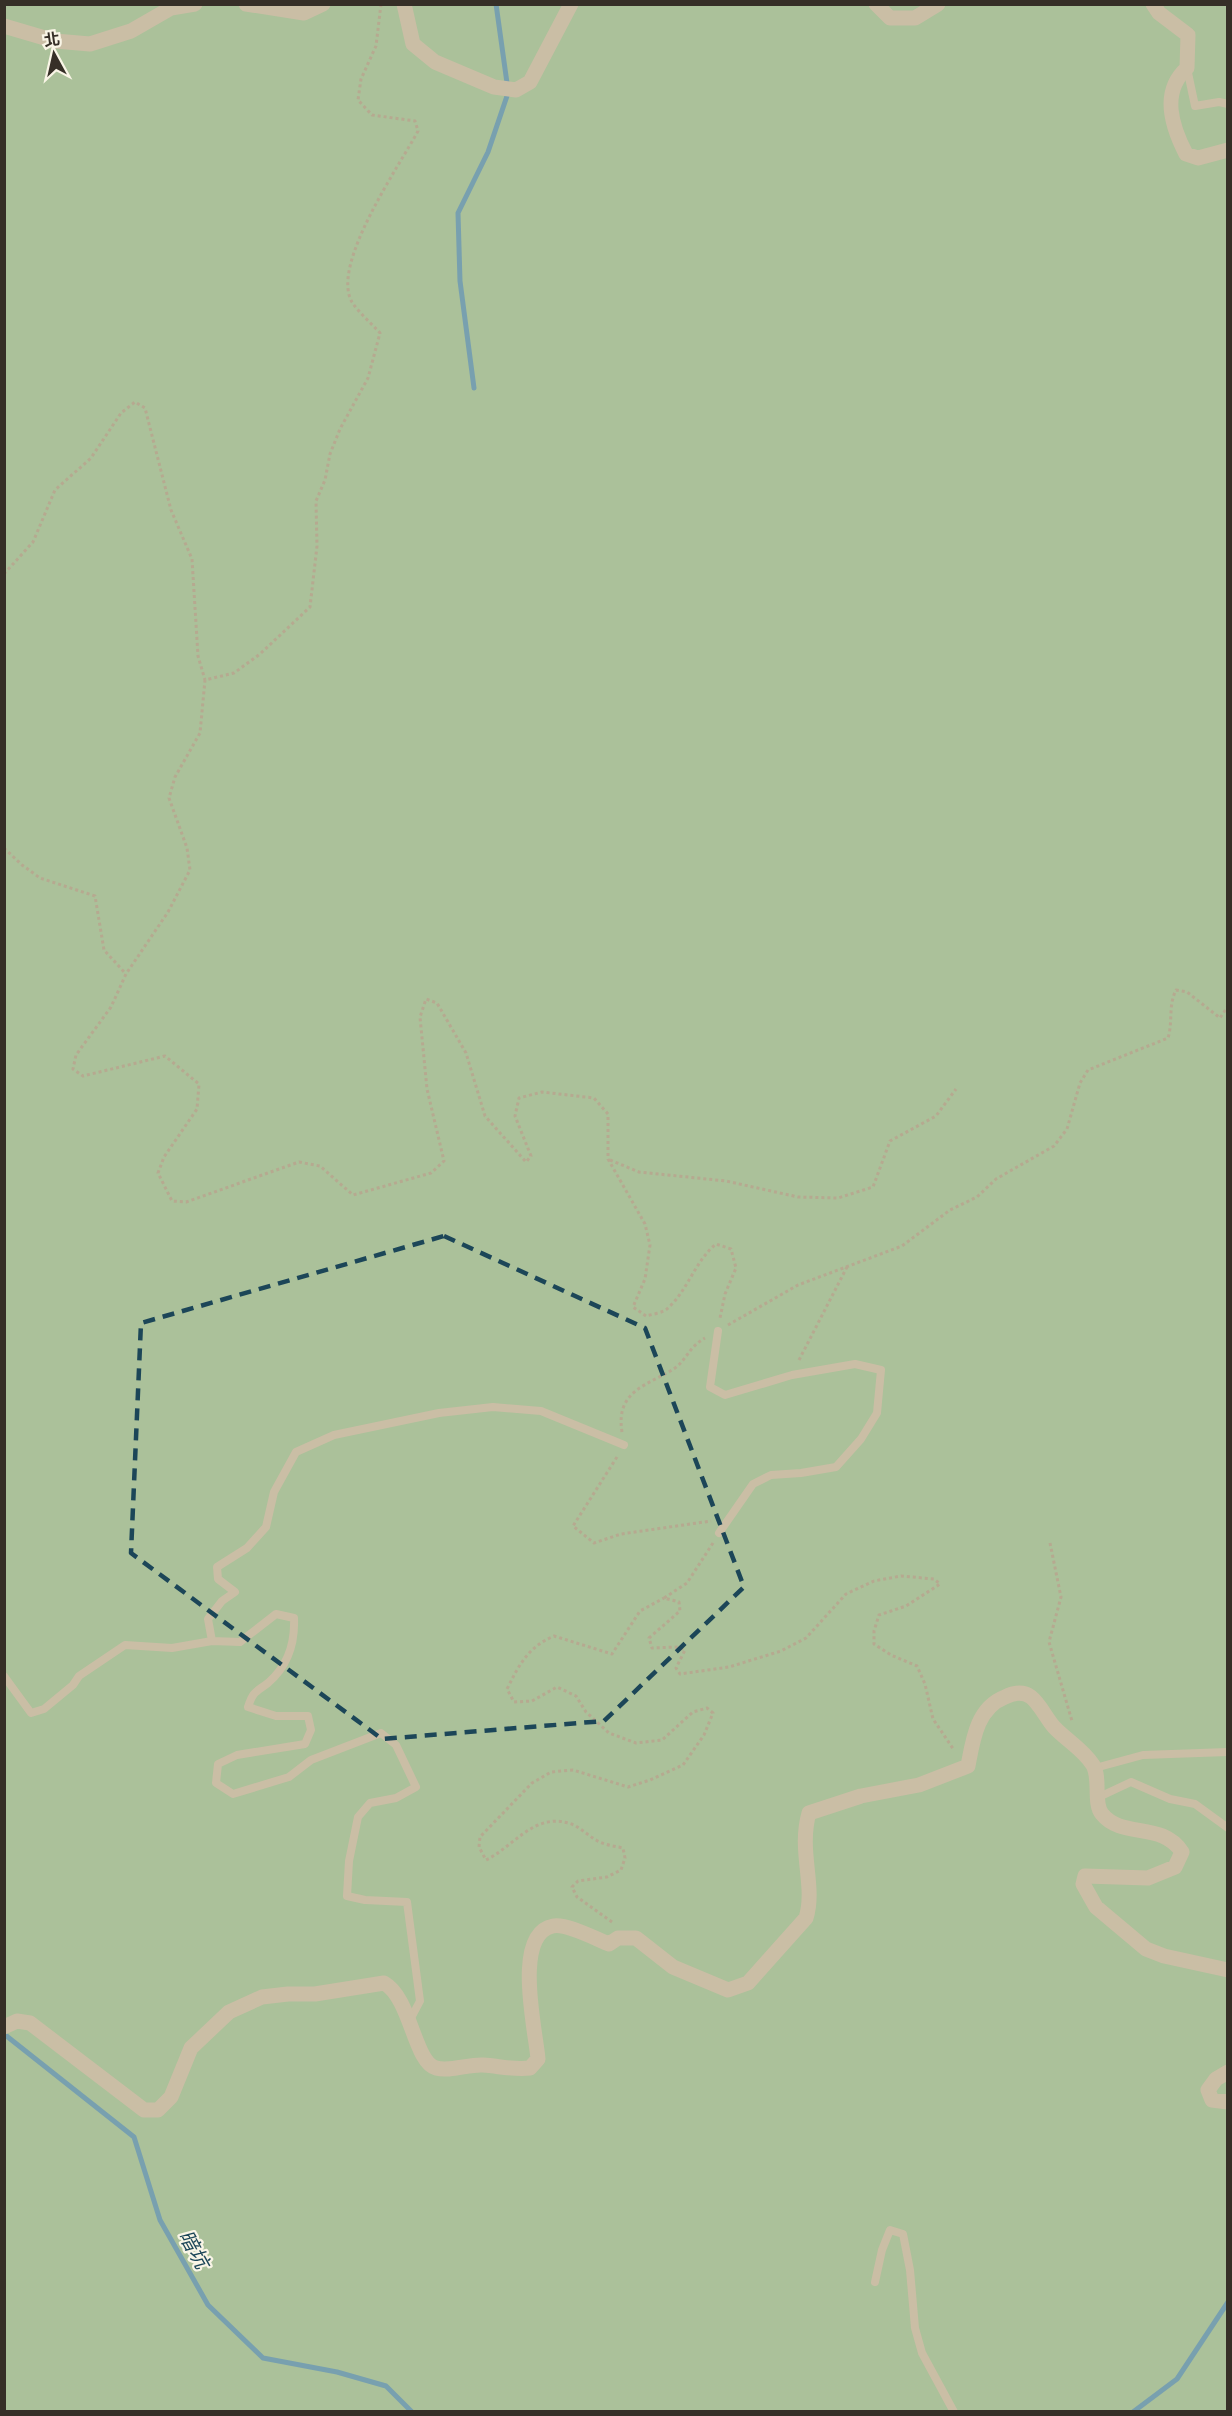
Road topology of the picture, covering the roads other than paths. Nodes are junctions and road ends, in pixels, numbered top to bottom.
1 (195, 4) edge
2 (246, 4) edge
3 (323, 4) edge
4 (404, 4) edge
5 (571, 4) edge
6 (876, 4) edge
7 (938, 4) edge
8 (1153, 4) edge
9 (4, 26) edge
10 (1187, 68) junction
11 (1227, 104) edge
12 (1227, 150) edge
13 (718, 1331) road end
14 (624, 1444) road end
15 (719, 1533) road end
16 (212, 1641) junction
17 (4, 1676) edge
18 (1227, 1752) edge
19 (1095, 1767) junction
20 (1099, 1797) junction
21 (1227, 1828) edge
22 (1227, 1970) edge
23 (410, 2020) junction
24 (4, 2027) edge
25 (1227, 2072) edge
26 (1227, 2102) edge
27 (875, 2282) dead end
28 (954, 2412) edge

1 - 9 street
2 - 3 street
4 - 5 street
6 - 7 street
8 - 10 street
10 - 11 lane
10 - 12 street
13 - 15 lane
14 - 16 lane
16 - 17 lane
16 - 23 lane
18 - 19 lane
19 - 20 street
19 - 23 street
20 - 21 lane
20 - 22 street
23 - 24 street
25 - 26 street
27 - 28 lane

